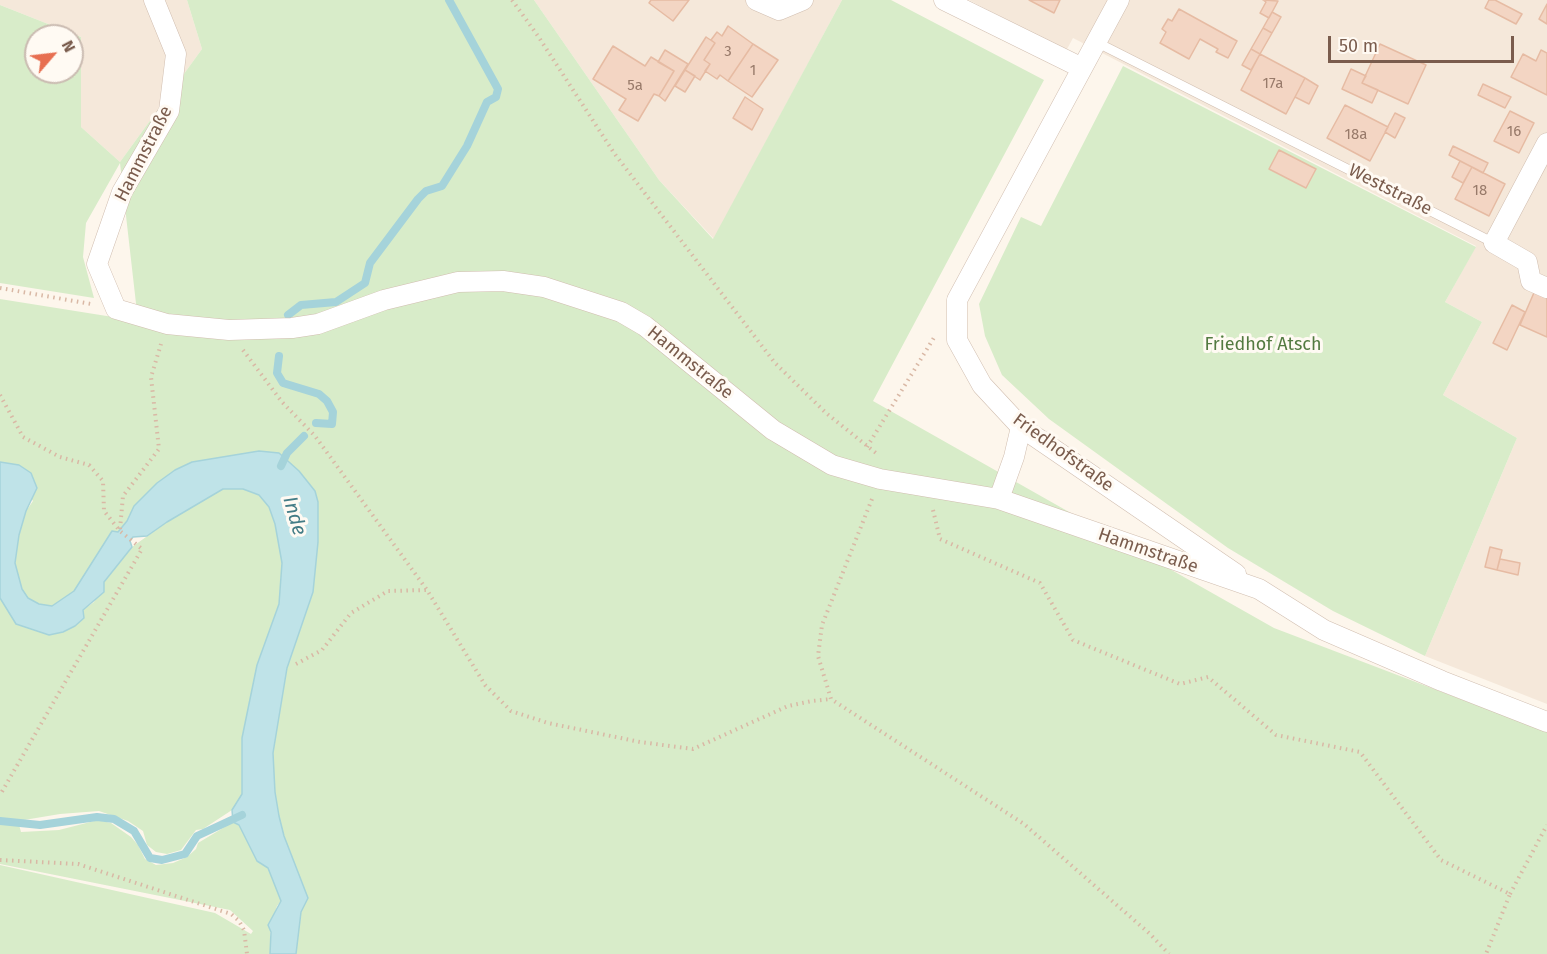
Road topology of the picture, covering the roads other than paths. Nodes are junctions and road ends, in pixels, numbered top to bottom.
1 (154, 0) edge
2 (756, 0) edge
3 (804, 0) edge
4 (944, 0) edge
5 (1119, 0) edge
6 (1096, 42) junction
7 (1082, 68) junction
8 (1547, 143) edge
9 (1494, 243) junction
10 (1547, 288) edge
11 (1021, 427) junction
12 (999, 498) junction
13 (1259, 589) junction
14 (1547, 722) edge

1 - 12 street, Hammstraße
2 - 3 street
4 - 7 street
5 - 6 street, Friedhofstraße
6 - 7 street, Friedhofstraße
6 - 9 lane, Weststraße
7 - 11 street, Friedhofstraße
8 - 9 street
9 - 10 street, Weststraße
11 - 12 street
11 - 13 street, Friedhofstraße
12 - 13 street, Hammstraße
13 - 14 street, Hammstraße

